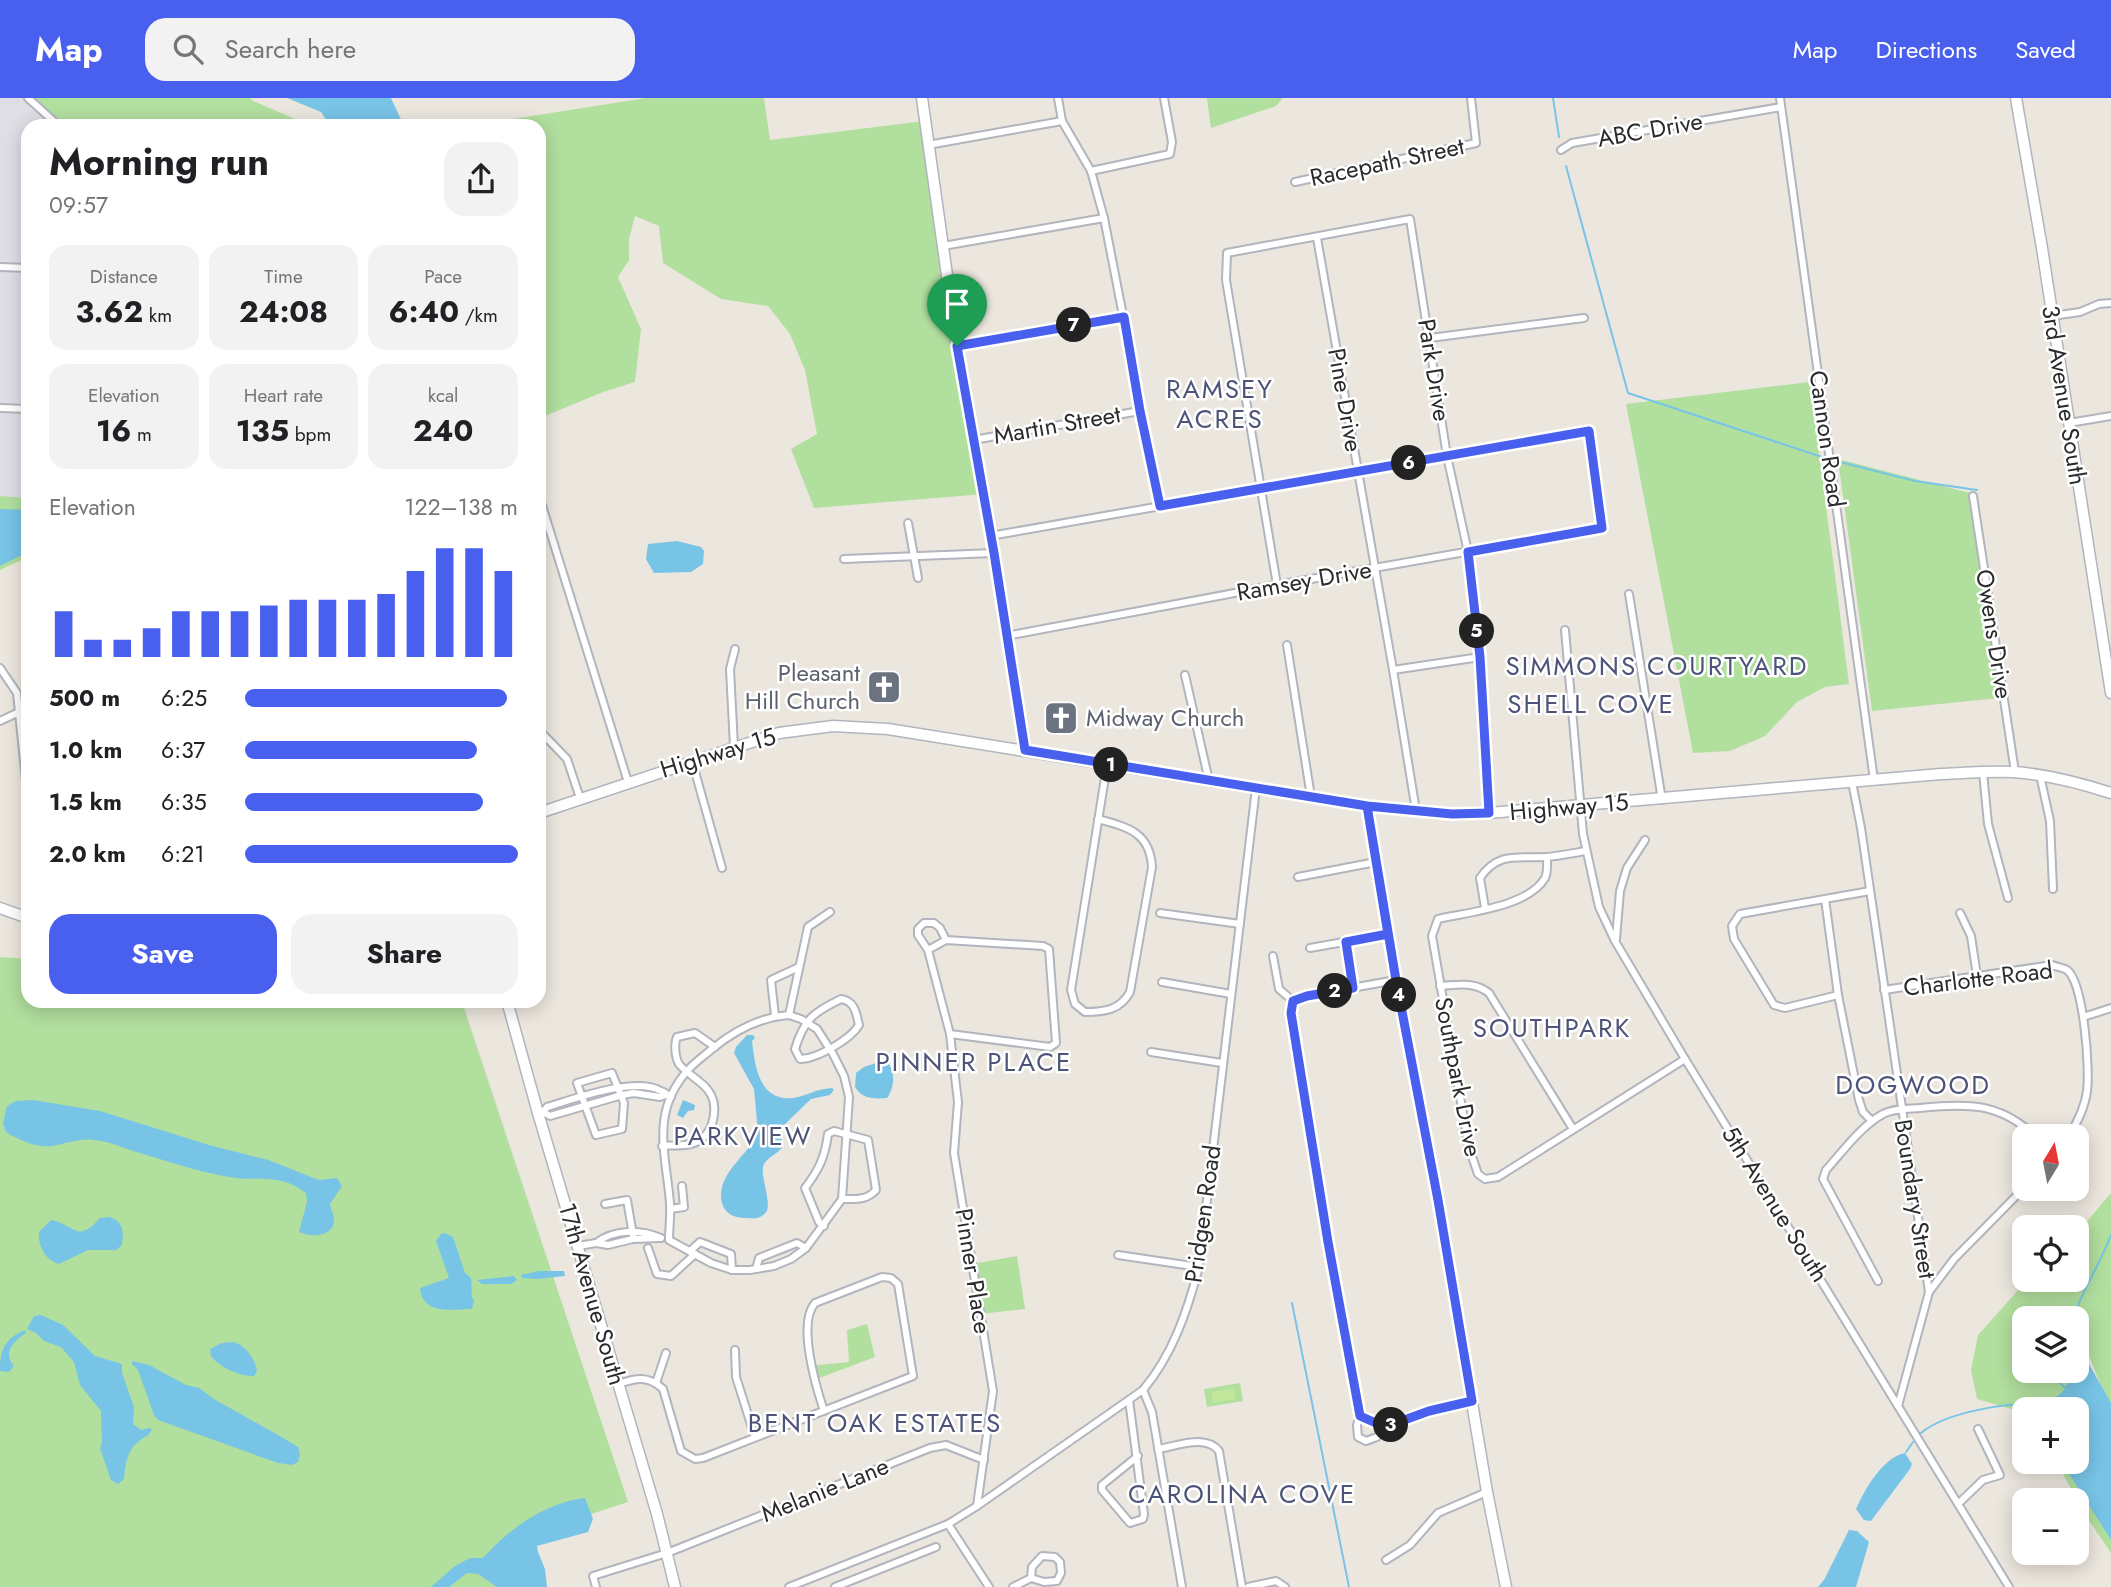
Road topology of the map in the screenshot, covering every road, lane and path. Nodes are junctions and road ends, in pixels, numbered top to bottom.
1 (28, 98) edge
2 (922, 98) edge
3 (1058, 98) edge
4 (1164, 98) edge
5 (1471, 98) edge
6 (1780, 98) edge
7 (2016, 98) edge
8 (1781, 107) junction
9 (51, 119) edge
10 (1062, 121) junction
11 (928, 145) junction
12 (1561, 150) dead end
13 (1091, 171) junction
14 (1295, 181) dead end
15 (1104, 218) junction
16 (1317, 238) junction
17 (943, 246) junction
18 (0, 267) edge
19 (21, 268) edge
20 (2111, 303) edge
21 (2052, 316) junction
22 (1124, 317) junction
23 (1584, 318) dead end
24 (1430, 338) junction
25 (957, 346) junction
26 (0, 408) edge
27 (21, 409) edge
28 (1140, 411) junction
29 (2111, 416) edge
30 (2069, 423) junction
31 (974, 440) junction
32 (1447, 456) junction
33 (1357, 472) junction
34 (1262, 488) junction
35 (1973, 496) dead end
36 (1160, 506) junction
37 (546, 518) edge
38 (908, 523) dead end
39 (990, 536) junction
40 (1468, 552) junction
41 (994, 553) junction
42 (913, 556) junction
43 (844, 558) dead end
44 (1375, 568) junction
45 (918, 578) dead end
46 (1277, 585) junction
47 (1629, 594) dead end
48 (1565, 630) dead end
49 (1006, 636) junction
50 (1287, 645) dead end
51 (735, 649) dead end
52 (1480, 657) junction
53 (0, 668) edge
54 (1393, 670) junction
55 (1185, 675) dead end
56 (2111, 693) edge
57 (19, 712) junction
58 (0, 721) edge
59 (21, 732) edge
60 (546, 737) edge
61 (734, 747) junction
62 (1025, 750) junction
63 (692, 761) junction
64 (1107, 765) junction
65 (1983, 772) junction
66 (2015, 772) junction
67 (2040, 775) junction
68 (1209, 780) junction
69 (1874, 780) junction
70 (628, 782) junction
71 (1852, 782) junction
72 (1256, 788) junction
73 (2111, 793) edge
74 (1311, 797) junction
75 (580, 798) junction
76 (1662, 800) junction
77 (1367, 806) junction
78 (1581, 806) junction
79 (546, 810) edge
80 (1416, 811) junction
81 (1489, 813) junction
82 (1098, 819) junction
83 (1645, 840) dead end
84 (1586, 850) junction
85 (1547, 857) junction
86 (1376, 862) junction
87 (722, 868) dead end
88 (1298, 877) dead end
89 (2053, 889) dead end
90 (1870, 891) junction
91 (2008, 898) dead end
92 (1825, 899) junction
93 (0, 908) edge
94 (1485, 908) junction
95 (830, 912) dead end
96 (1160, 913) dead end
97 (1960, 913) dead end
98 (21, 916) edge
99 (1240, 924) junction
100 (1388, 934) junction
101 (946, 940) junction
102 (1615, 941) junction
103 (1346, 942) junction
104 (1310, 948) dead end
105 (928, 950) junction
106 (1273, 956) dead end
107 (799, 967) junction
108 (1977, 976) junction
109 (1396, 980) junction
110 (1162, 982) dead end
111 (1440, 986) junction
112 (1353, 988) junction
113 (1884, 990) junction
114 (1231, 994) junction
115 (1838, 995) junction
116 (1293, 1001) junction
117 (509, 1008) edge
118 (2111, 1008) edge
119 (789, 1015) junction
120 (775, 1016) junction
121 (2083, 1017) junction
122 (806, 1022) junction
123 (950, 1034) junction
124 (715, 1047) junction
125 (830, 1049) junction
126 (1151, 1052) dead end
127 (1685, 1059) junction
128 (1222, 1063) junction
129 (687, 1070) junction
130 (618, 1087) junction
131 (622, 1095) junction
132 (668, 1096) junction
133 (581, 1097) junction
134 (584, 1107) junction
135 (1900, 1109) junction
136 (540, 1112) junction
137 (1872, 1121) junction
138 (2018, 1124) edge
139 (2076, 1124) edge
140 (1573, 1129) junction
141 (846, 1136) junction
142 (662, 1146) junction
143 (682, 1186) dead end
144 (842, 1199) junction
145 (2012, 1200) edge
146 (605, 1204) dead end
147 (670, 1209) junction
148 (824, 1226) junction
149 (633, 1235) junction
150 (669, 1240) junction
151 (578, 1246) junction
152 (648, 1248) dead end
153 (806, 1248) junction
154 (692, 1252) junction
155 (1118, 1255) dead end
156 (1199, 1267) junction
157 (757, 1269) junction
158 (732, 1270) junction
159 (1878, 1281) dead end
160 (1929, 1292) junction
161 (735, 1350) dead end
162 (666, 1353) dead end
163 (656, 1383) junction
164 (618, 1384) junction
165 (1143, 1390) junction
166 (1129, 1399) junction
167 (1472, 1401) junction
168 (1898, 1406) junction
169 (824, 1410) junction
170 (1360, 1416) junction
171 (1385, 1427) junction
172 (1978, 1429) dead end
173 (755, 1437) junction
174 (1158, 1449) junction
175 (1138, 1456) junction
176 (984, 1460) junction
177 (1487, 1492) junction
178 (1958, 1504) junction
179 (978, 1506) junction
180 (948, 1524) junction
181 (936, 1547) dead end
182 (667, 1553) junction
183 (1386, 1560) dead end
184 (829, 1572) junction
185 (1031, 1578) junction
186 (596, 1587) edge
187 (675, 1587) edge
188 (789, 1587) edge
189 (835, 1587) edge
190 (989, 1587) edge
191 (1013, 1587) edge
192 (1181, 1587) edge
193 (1242, 1587) edge
194 (1248, 1587) edge
195 (1285, 1587) edge
196 (1506, 1587) edge
197 (2009, 1587) edge

1 - 9 street
2 - 11 main road
3 - 10 street
4 - 13 street
5 - 14 street, Racepath Street
6 - 8 street, Cannon Road
7 - 21 main road, 3rd Avenue South
8 - 12 street, ABC Drive
8 - 69 street, Cannon Road
10 - 11 street
10 - 13 street
11 - 17 main road
13 - 15 street
15 - 17 street
15 - 22 street
16 - 24 street, Park Drive
16 - 33 street, Pine Drive
16 - 34 street
17 - 25 main road
18 - 19 street
20 - 21 street
21 - 30 main road, 3rd Avenue South
22 - 25 street
22 - 28 street
23 - 24 street
24 - 32 street, Park Drive
25 - 31 main road
26 - 27 street
28 - 31 street, Martin Street
28 - 36 street
29 - 30 street
30 - 56 main road, 3rd Avenue South
31 - 39 main road
32 - 33 street
32 - 40 street, Park Drive
32 - 40 street, Ramsey Drive
33 - 34 street
33 - 44 street, Pine Drive
34 - 36 street
34 - 46 street
35 - 66 street, Owens Drive
36 - 39 street
37 - 70 street
38 - 42 street
39 - 41 main road
40 - 44 street, Ramsey Drive
40 - 52 street, Park Drive
41 - 42 street
41 - 49 main road
42 - 43 street
42 - 45 street
44 - 46 street, Ramsey Drive
44 - 54 street, Pine Drive
46 - 49 street, Ramsey Drive
47 - 76 street
48 - 78 street, 5th Avenue South
49 - 62 main road
50 - 74 street
51 - 61 street
52 - 54 street
52 - 81 street, Park Drive
53 - 57 street
54 - 80 street, Pine Drive
55 - 68 street
57 - 58 street
57 - 59 street
60 - 75 street
61 - 62 main road, Highway 15
61 - 63 main road, Highway 15
62 - 64 main road, Highway 15
63 - 70 main road, Highway 15
63 - 87 street
64 - 68 main road, Highway 15
64 - 82 street
65 - 66 main road, Highway 15
65 - 69 main road, Highway 15
65 - 91 street
66 - 67 main road, Highway 15
67 - 73 main road, Highway 15
67 - 89 street
68 - 72 main road, Highway 15
69 - 71 main road, Highway 15
70 - 75 main road, Highway 15
71 - 76 main road, Highway 15
71 - 90 street, Boundary Street
72 - 74 main road, Highway 15
72 - 99 street, Pridgen Road
74 - 77 main road, Highway 15
75 - 79 main road, Highway 15
76 - 78 main road, Highway 15
77 - 80 main road, Highway 15
77 - 86 main road
78 - 81 main road, Highway 15
78 - 84 street, 5th Avenue South
80 - 81 main road, Highway 15
82 - 82 street
83 - 102 street
84 - 85 street
84 - 102 street, 5th Avenue South
85 - 94 street, Southpark Drive
85 - 94 street
86 - 88 street
86 - 100 main road
90 - 92 street
90 - 113 street, Boundary Street
92 - 115 street
92 - 115 street
93 - 98 main road
94 - 111 street, Southpark Drive
95 - 107 street
96 - 99 street
97 - 108 street
99 - 114 street, Pridgen Road
100 - 103 street
100 - 109 main road
101 - 105 street
101 - 105 street
101 - 123 street
102 - 127 street, 5th Avenue South
103 - 104 street
103 - 112 street
105 - 123 street, Pinner Place
106 - 116 street
107 - 119 street
107 - 120 street
108 - 113 street, Charlotte Road
108 - 121 street, Charlotte Road
109 - 112 street
109 - 167 main road
110 - 114 street
111 - 140 street
111 - 140 street, Southpark Drive
112 - 116 street
113 - 135 street, Boundary Street
114 - 128 street, Pridgen Road
115 - 137 street
116 - 170 street
117 - 136 main road, 17th Avenue South
118 - 121 street
119 - 120 street
119 - 122 street
120 - 124 street
121 - 139 street, Charlotte Road
122 - 125 street
122 - 125 street
122 - 125 street
123 - 176 street, Pinner Place
124 - 129 street
124 - 129 street
125 - 141 street
126 - 128 street
127 - 140 street, Southpark Drive
127 - 168 street, 5th Avenue South
128 - 156 street, Pridgen Road
129 - 132 street
129 - 142 street
130 - 131 street
130 - 132 street
130 - 133 street
130 - 133 street
131 - 132 street
131 - 134 street
131 - 134 street
132 - 142 street
133 - 134 street
133 - 136 street
134 - 136 street
135 - 137 street
135 - 138 street
135 - 160 street, Boundary Street
136 - 151 main road, 17th Avenue South
137 - 159 street
141 - 144 street
141 - 144 street
141 - 148 street
142 - 147 street
143 - 147 street
144 - 148 street
145 - 160 street
146 - 149 street
147 - 150 street
148 - 153 street
149 - 150 street
149 - 151 street
150 - 154 street
151 - 164 main road, 17th Avenue South
152 - 154 street
153 - 157 street
153 - 157 street
154 - 158 street
154 - 158 street
155 - 156 street
156 - 165 street, Pridgen Road
157 - 158 street
160 - 168 street, Boundary Street
161 - 173 street
162 - 163 street
163 - 164 street
163 - 173 street
164 - 182 main road, 17th Avenue South
165 - 166 street, Pridgen Road
165 - 174 street
166 - 175 street
166 - 179 street, Pridgen Road
167 - 171 street
167 - 177 main road
168 - 178 street, 5th Avenue South
169 - 169 street
169 - 173 street
170 - 171 street
170 - 171 street
172 - 178 street
174 - 192 street
174 - 193 street
175 - 175 street
176 - 179 street, Pinner Place
176 - 182 street, Melanie Lane
177 - 183 street
177 - 196 main road
178 - 197 street, 5th Avenue South
179 - 180 street, Pridgen Road
180 - 184 street, Pridgen Road
180 - 190 street
181 - 189 street
182 - 186 street, Melanie Lane
182 - 187 main road, 17th Avenue South
184 - 188 street, Pridgen Road
184 - 189 street
185 - 185 street
185 - 191 street
194 - 195 street

